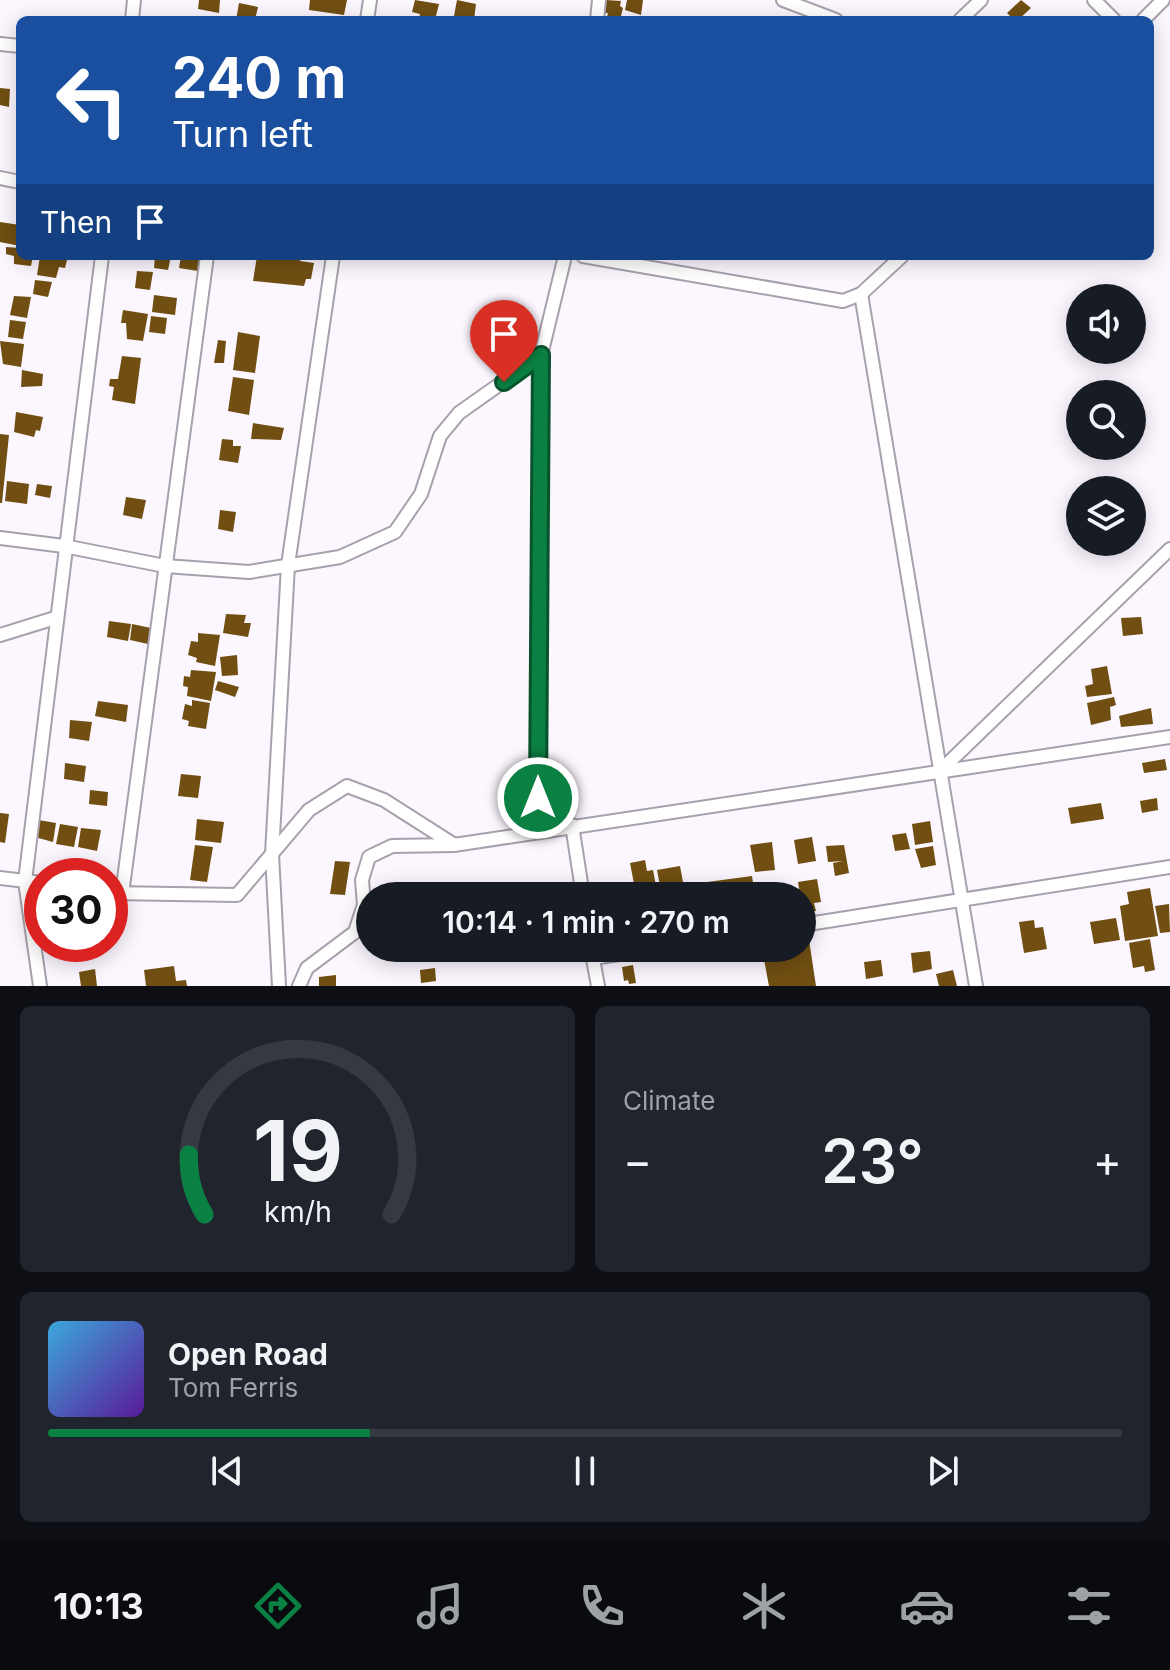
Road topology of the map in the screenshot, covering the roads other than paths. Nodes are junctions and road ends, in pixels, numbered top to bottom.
1 (783, 0) edge
2 (981, 0) edge
3 (1094, 0) edge
4 (1163, 0) edge
5 (802, 14) edge
6 (964, 16) edge
7 (1110, 16) edge
8 (1147, 16) edge
9 (101, 260) edge
10 (206, 260) edge
11 (332, 260) edge
12 (564, 260) edge
13 (606, 260) edge
14 (898, 260) edge
15 (861, 294) junction
16 (541, 355) junction
17 (0, 538) edge
18 (64, 546) junction
19 (1170, 549) edge
20 (288, 565) junction
21 (165, 566) junction
22 (55, 618) junction
23 (0, 635) edge
24 (1170, 737) edge
25 (940, 771) junction
26 (572, 825) junction
27 (537, 830) junction
28 (454, 845) junction
29 (272, 854) junction
30 (28, 858) edge
31 (121, 858) edge
32 (1170, 867) edge
33 (0, 878) edge
34 (24, 881) edge
35 (581, 882) edge
36 (128, 893) edge
37 (961, 900) junction
38 (816, 923) edge
39 (37, 962) edge
40 (594, 962) edge
41 (40, 986) edge
42 (279, 986) edge
43 (299, 986) edge
44 (598, 986) edge
45 (976, 986) edge

1 - 5 street
2 - 6 street
3 - 7 street
4 - 8 street
9 - 18 street
10 - 21 street
11 - 20 street
12 - 16 street
13 - 15 street
14 - 15 street
15 - 25 street
16 - 20 street
16 - 27 street
17 - 18 street
18 - 21 street
18 - 22 street
19 - 25 street
20 - 21 street
20 - 29 street
21 - 31 street
22 - 23 street
22 - 30 street
24 - 25 street
25 - 26 street
25 - 37 street
26 - 27 street
26 - 35 street
27 - 28 street
28 - 29 street
28 - 43 street
29 - 36 street
29 - 42 street
32 - 37 street
33 - 34 street
37 - 38 street
37 - 45 street
39 - 41 street
40 - 44 street

